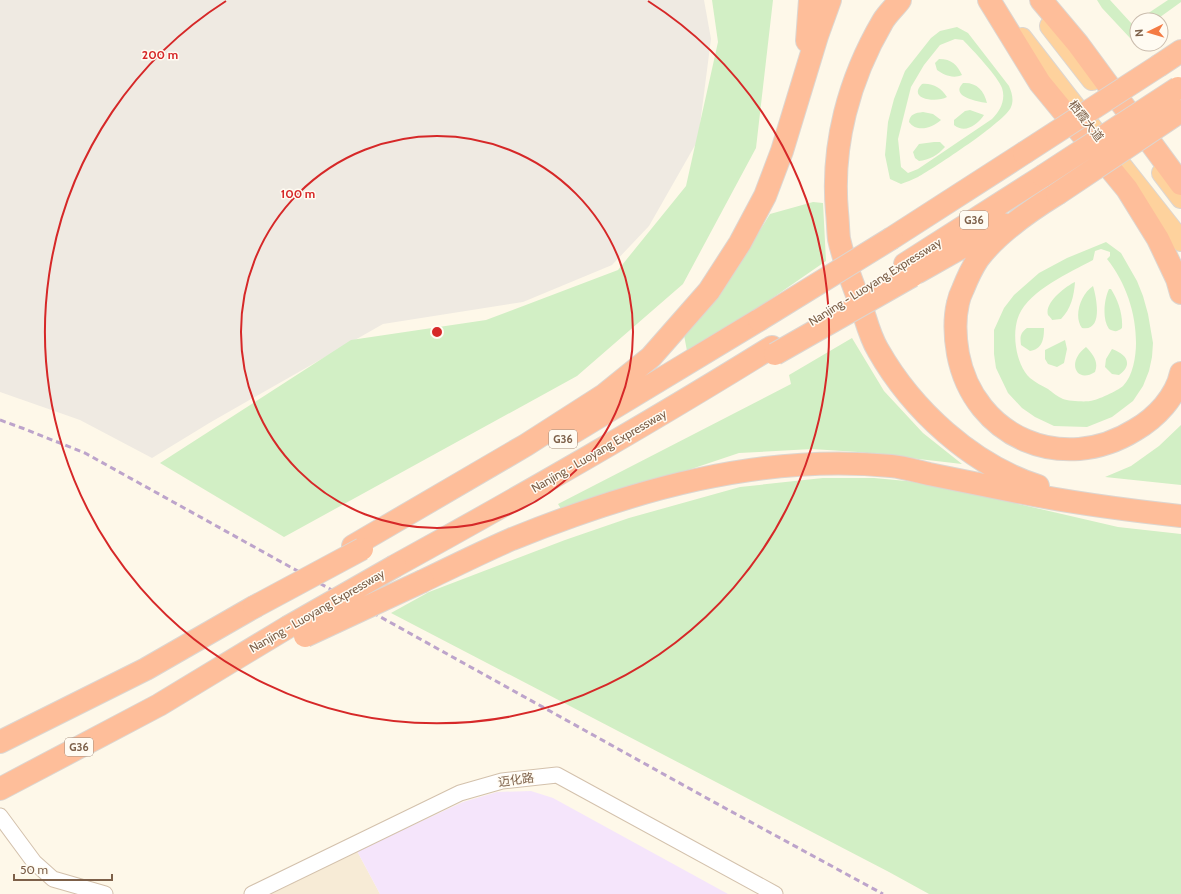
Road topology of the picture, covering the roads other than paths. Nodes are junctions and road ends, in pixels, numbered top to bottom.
1 (810, 0) edge
2 (830, 0) edge
3 (900, 0) edge
4 (989, 0) edge
5 (993, 0) edge
6 (1031, 0) edge
7 (1041, 0) edge
8 (1181, 51) edge
9 (1180, 87) edge
10 (796, 109) junction
11 (1181, 111) edge
12 (1181, 184) edge
13 (1050, 198) junction
14 (1181, 198) edge
15 (1181, 241) edge
16 (908, 270) junction
17 (1181, 293) edge
18 (1181, 373) edge
19 (1102, 507) junction
20 (1181, 516) edge
21 (358, 547) junction
22 (296, 631) junction
23 (0, 742) edge
24 (0, 789) edge
25 (0, 816) edge
26 (105, 894) edge
27 (252, 894) edge
28 (775, 894) edge

1 - 10 highway
2 - 10 highway
3 - 19 highway
4 - 17 highway
5 - 15 highway, 栖霞大道
6 - 14 highway
7 - 12 highway
8 - 21 highway, G36, bridge
9 - 16 highway, Nanjing - Luoyang Expressway / G36, bridge
10 - 21 highway
11 - 13 highway, bridge
13 - 16 highway
13 - 18 highway
16 - 22 highway, Nanjing - Luoyang Expressway / G36, bridge
19 - 20 highway
19 - 22 highway, bridge
21 - 23 highway, G36, bridge
22 - 24 highway, Nanjing - Luoyang Expressway / G36
25 - 26 street
27 - 28 street, 迈化路

